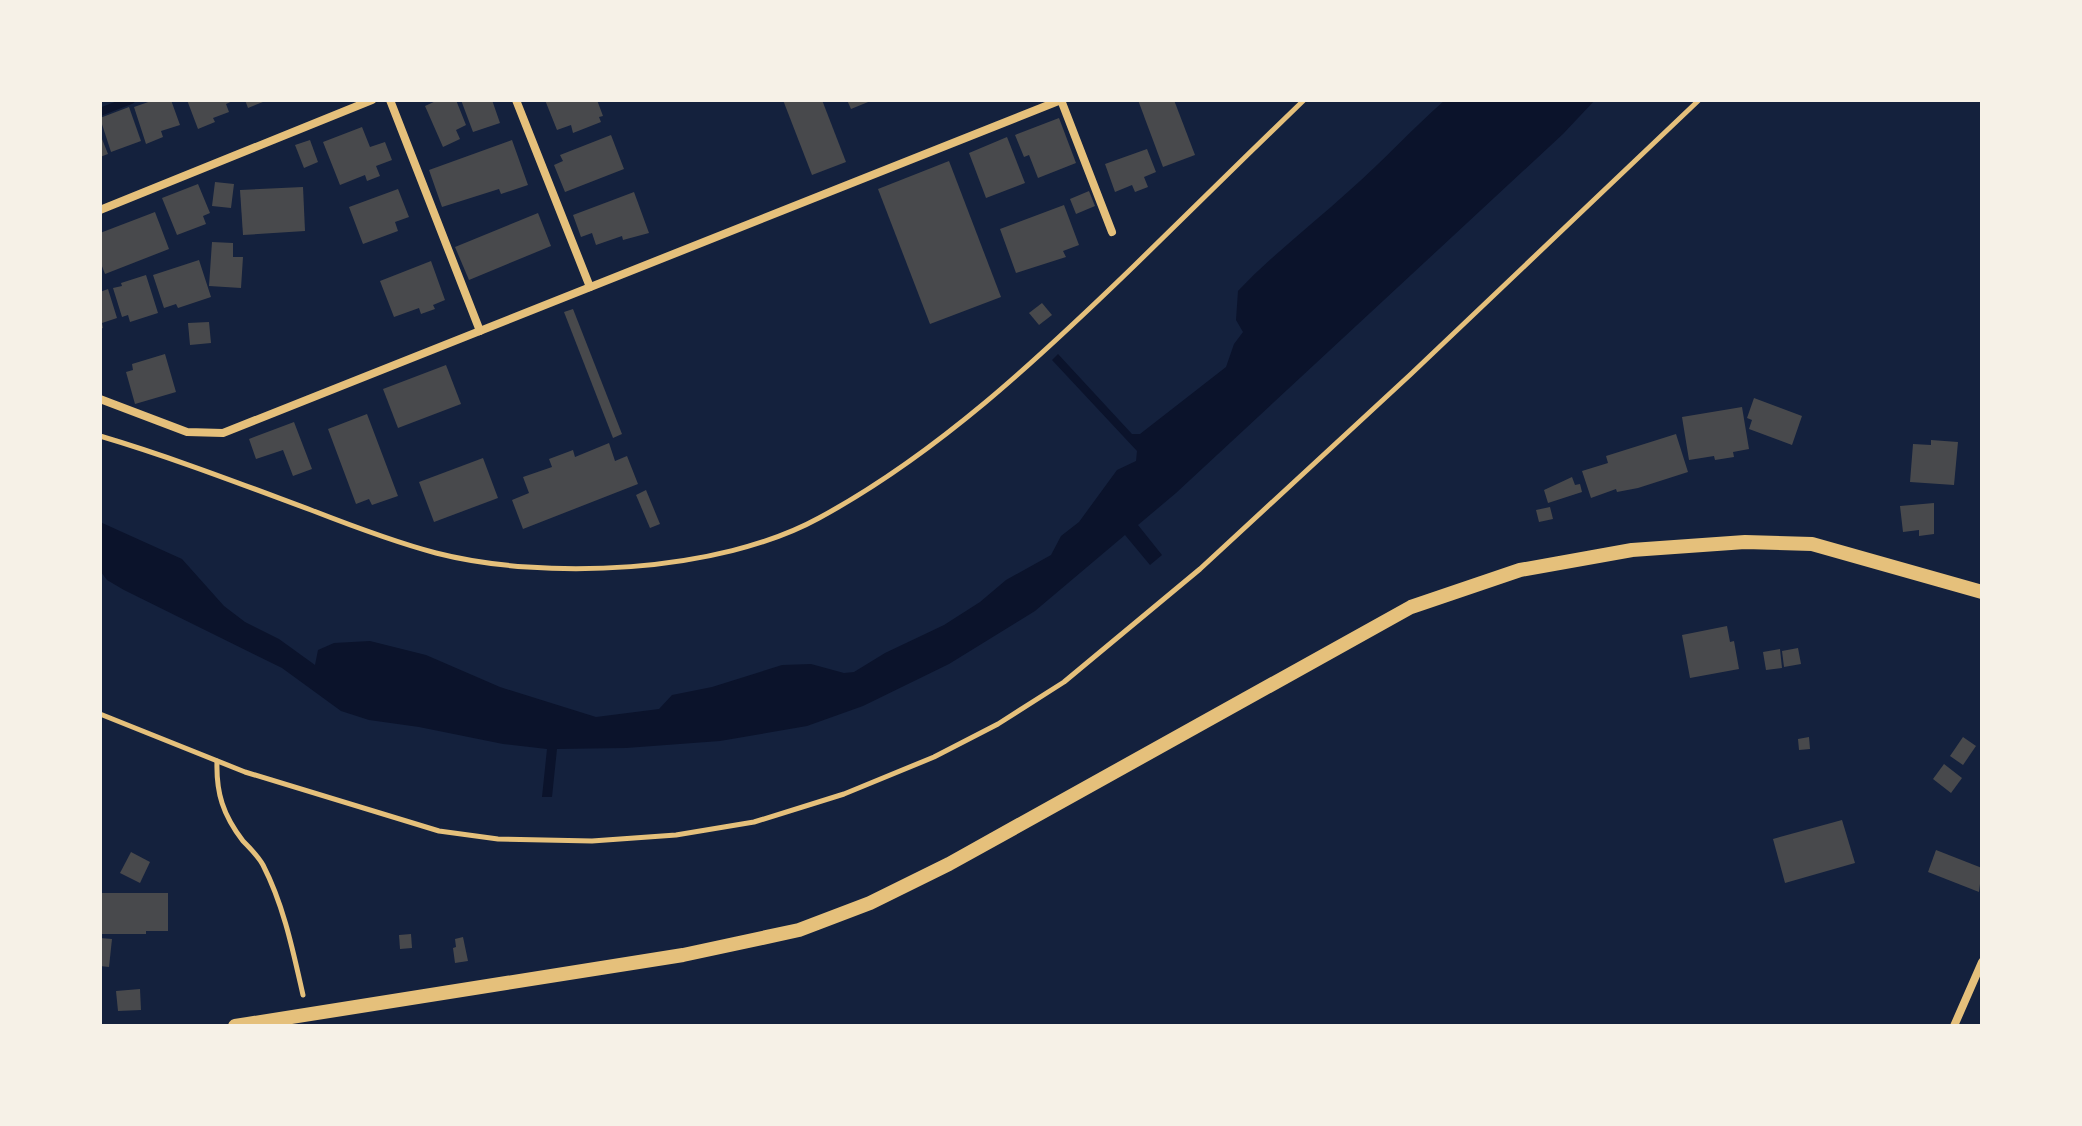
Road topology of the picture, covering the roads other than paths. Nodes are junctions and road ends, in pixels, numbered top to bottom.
1 (372, 100) edge
2 (390, 100) edge
3 (516, 100) edge
4 (1061, 100) edge
5 (100, 210) edge
6 (1112, 232) dead end
7 (590, 287) junction
8 (480, 331) junction
9 (100, 399) edge
10 (1982, 592) edge
11 (1982, 962) edge
12 (235, 1026) edge
13 (1954, 1026) edge

1 - 5 street
2 - 8 street
3 - 7 street
4 - 6 street
4 - 7 street
7 - 8 street
8 - 9 street
10 - 12 street
11 - 13 street

